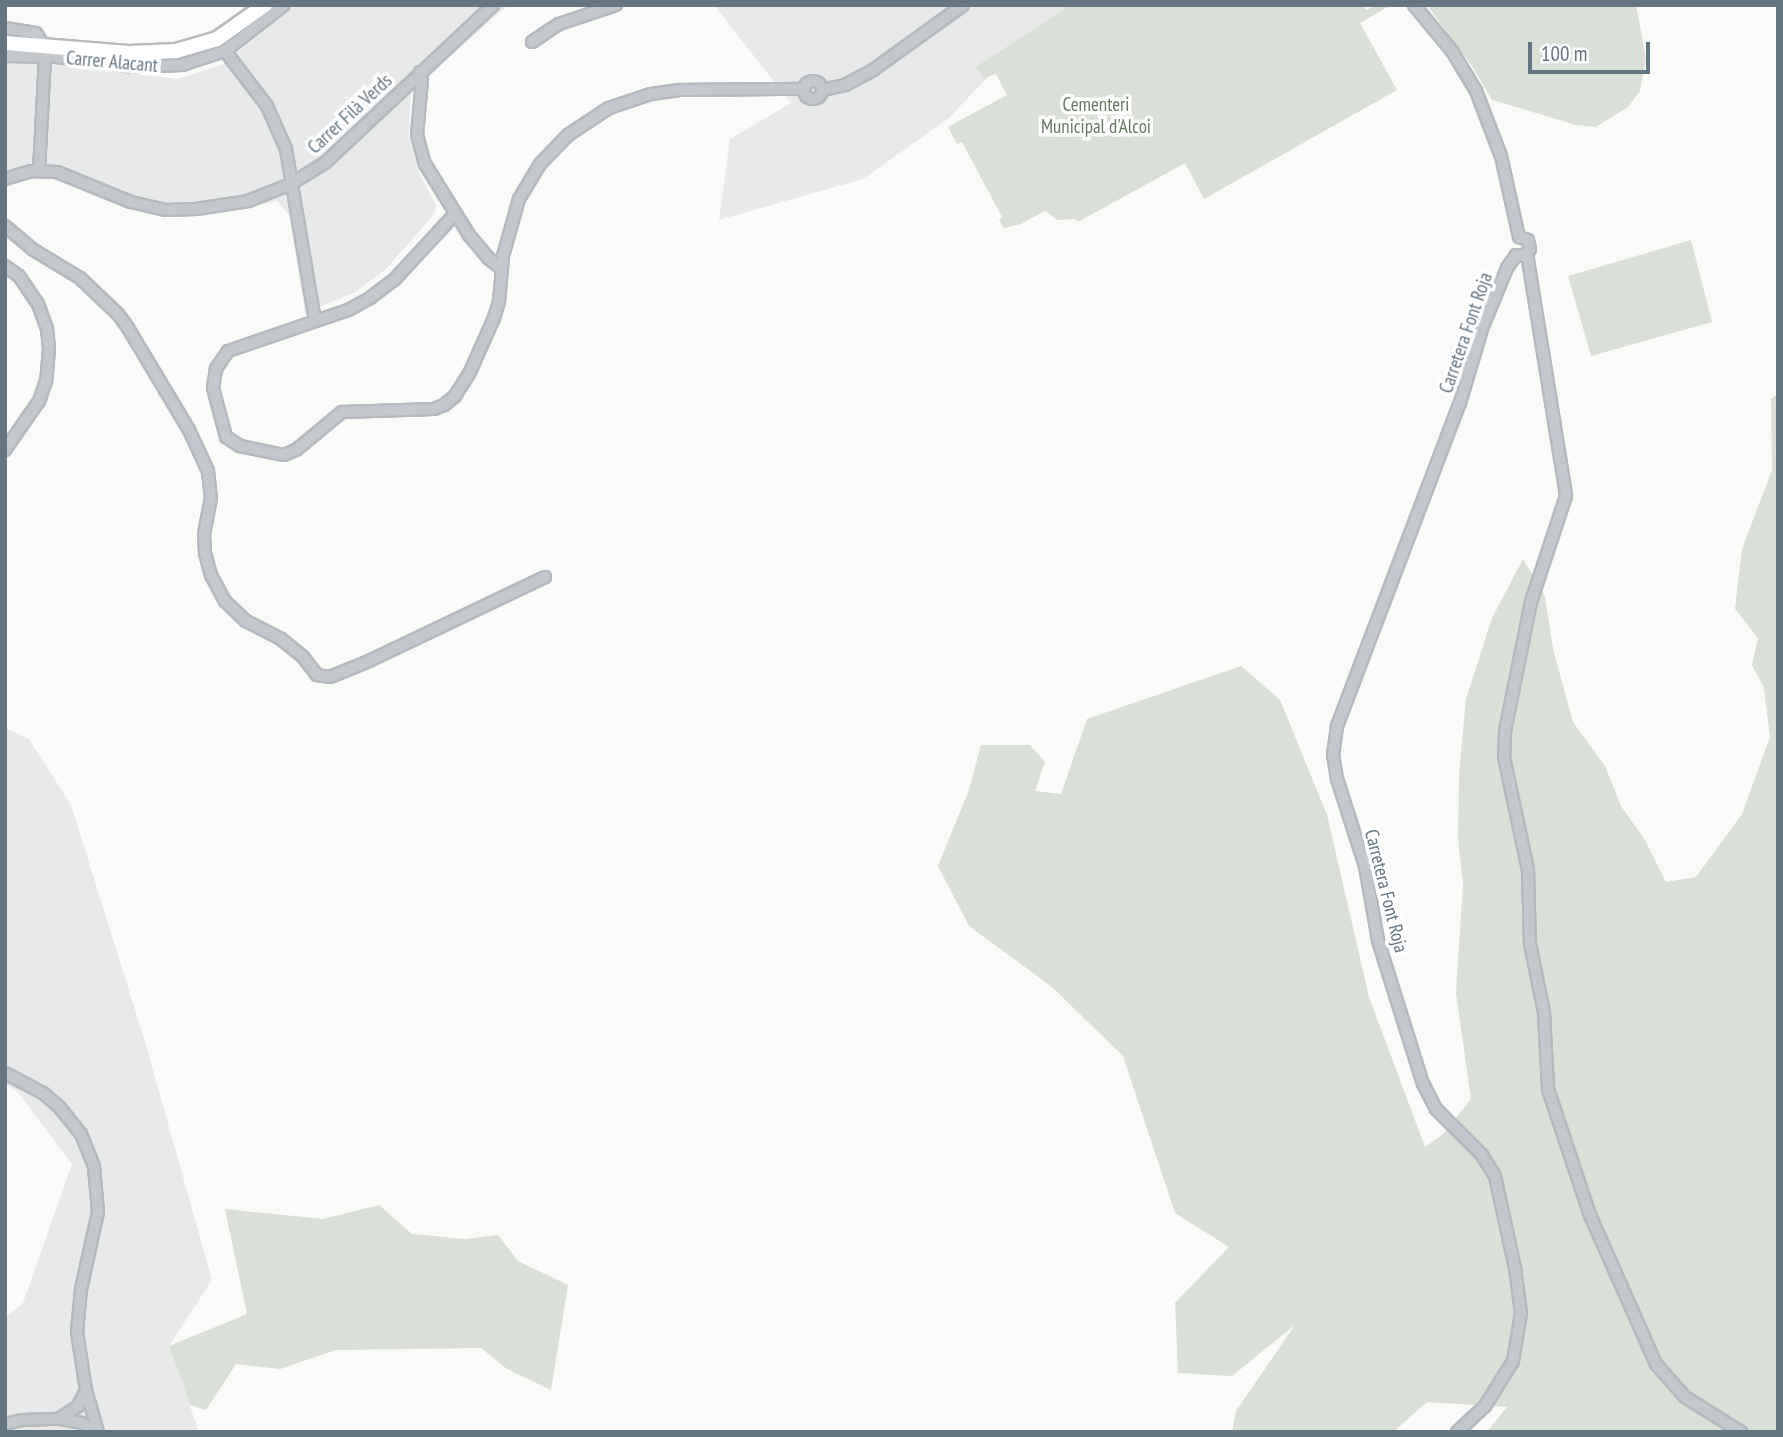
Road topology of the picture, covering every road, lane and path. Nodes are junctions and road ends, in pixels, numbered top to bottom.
1 (265, 5) edge
2 (284, 5) edge
3 (617, 5) edge
4 (963, 5) edge
5 (1414, 5) edge
6 (488, 7) edge
7 (5, 28) edge
8 (532, 42) dead end
9 (5, 43) edge
10 (44, 50) junction
11 (225, 51) junction
12 (5, 56) edge
13 (420, 72) junction
14 (39, 171) junction
15 (5, 179) edge
16 (294, 183) junction
17 (455, 214) junction
18 (5, 226) edge
19 (1521, 255) junction
20 (5, 266) edge
21 (501, 268) junction
22 (314, 320) junction
23 (5, 450) edge
24 (545, 578) dead end
25 (5, 1073) edge
26 (86, 1390) junction
27 (59, 1419) junction
28 (5, 1424) edge
29 (97, 1432) edge
30 (1457, 1432) edge
31 (1741, 1432) edge

1 - 10 main road, Carrer Alacant
2 - 11 street, Carrer Alacant
3 - 8 street
4 - 21 street
5 - 19 street
6 - 13 street, Carrer Filà Verds
7 - 10 street
9 - 10 main road, Carrer Alacant
10 - 11 street, Carrer Alacant
10 - 12 street, Carrer Alacant
10 - 14 street
11 - 16 street
13 - 16 street, Carrer Filà Verds
13 - 17 street
14 - 15 street, Carrer Filà Verds
14 - 16 street, Carrer Filà Verds
16 - 22 street
17 - 21 street
17 - 22 street
18 - 24 street
19 - 30 street, Carretera Font Roja
19 - 31 street
20 - 23 street
21 - 22 street
25 - 26 street
26 - 27 street
26 - 29 street
27 - 28 street
27 - 29 street

